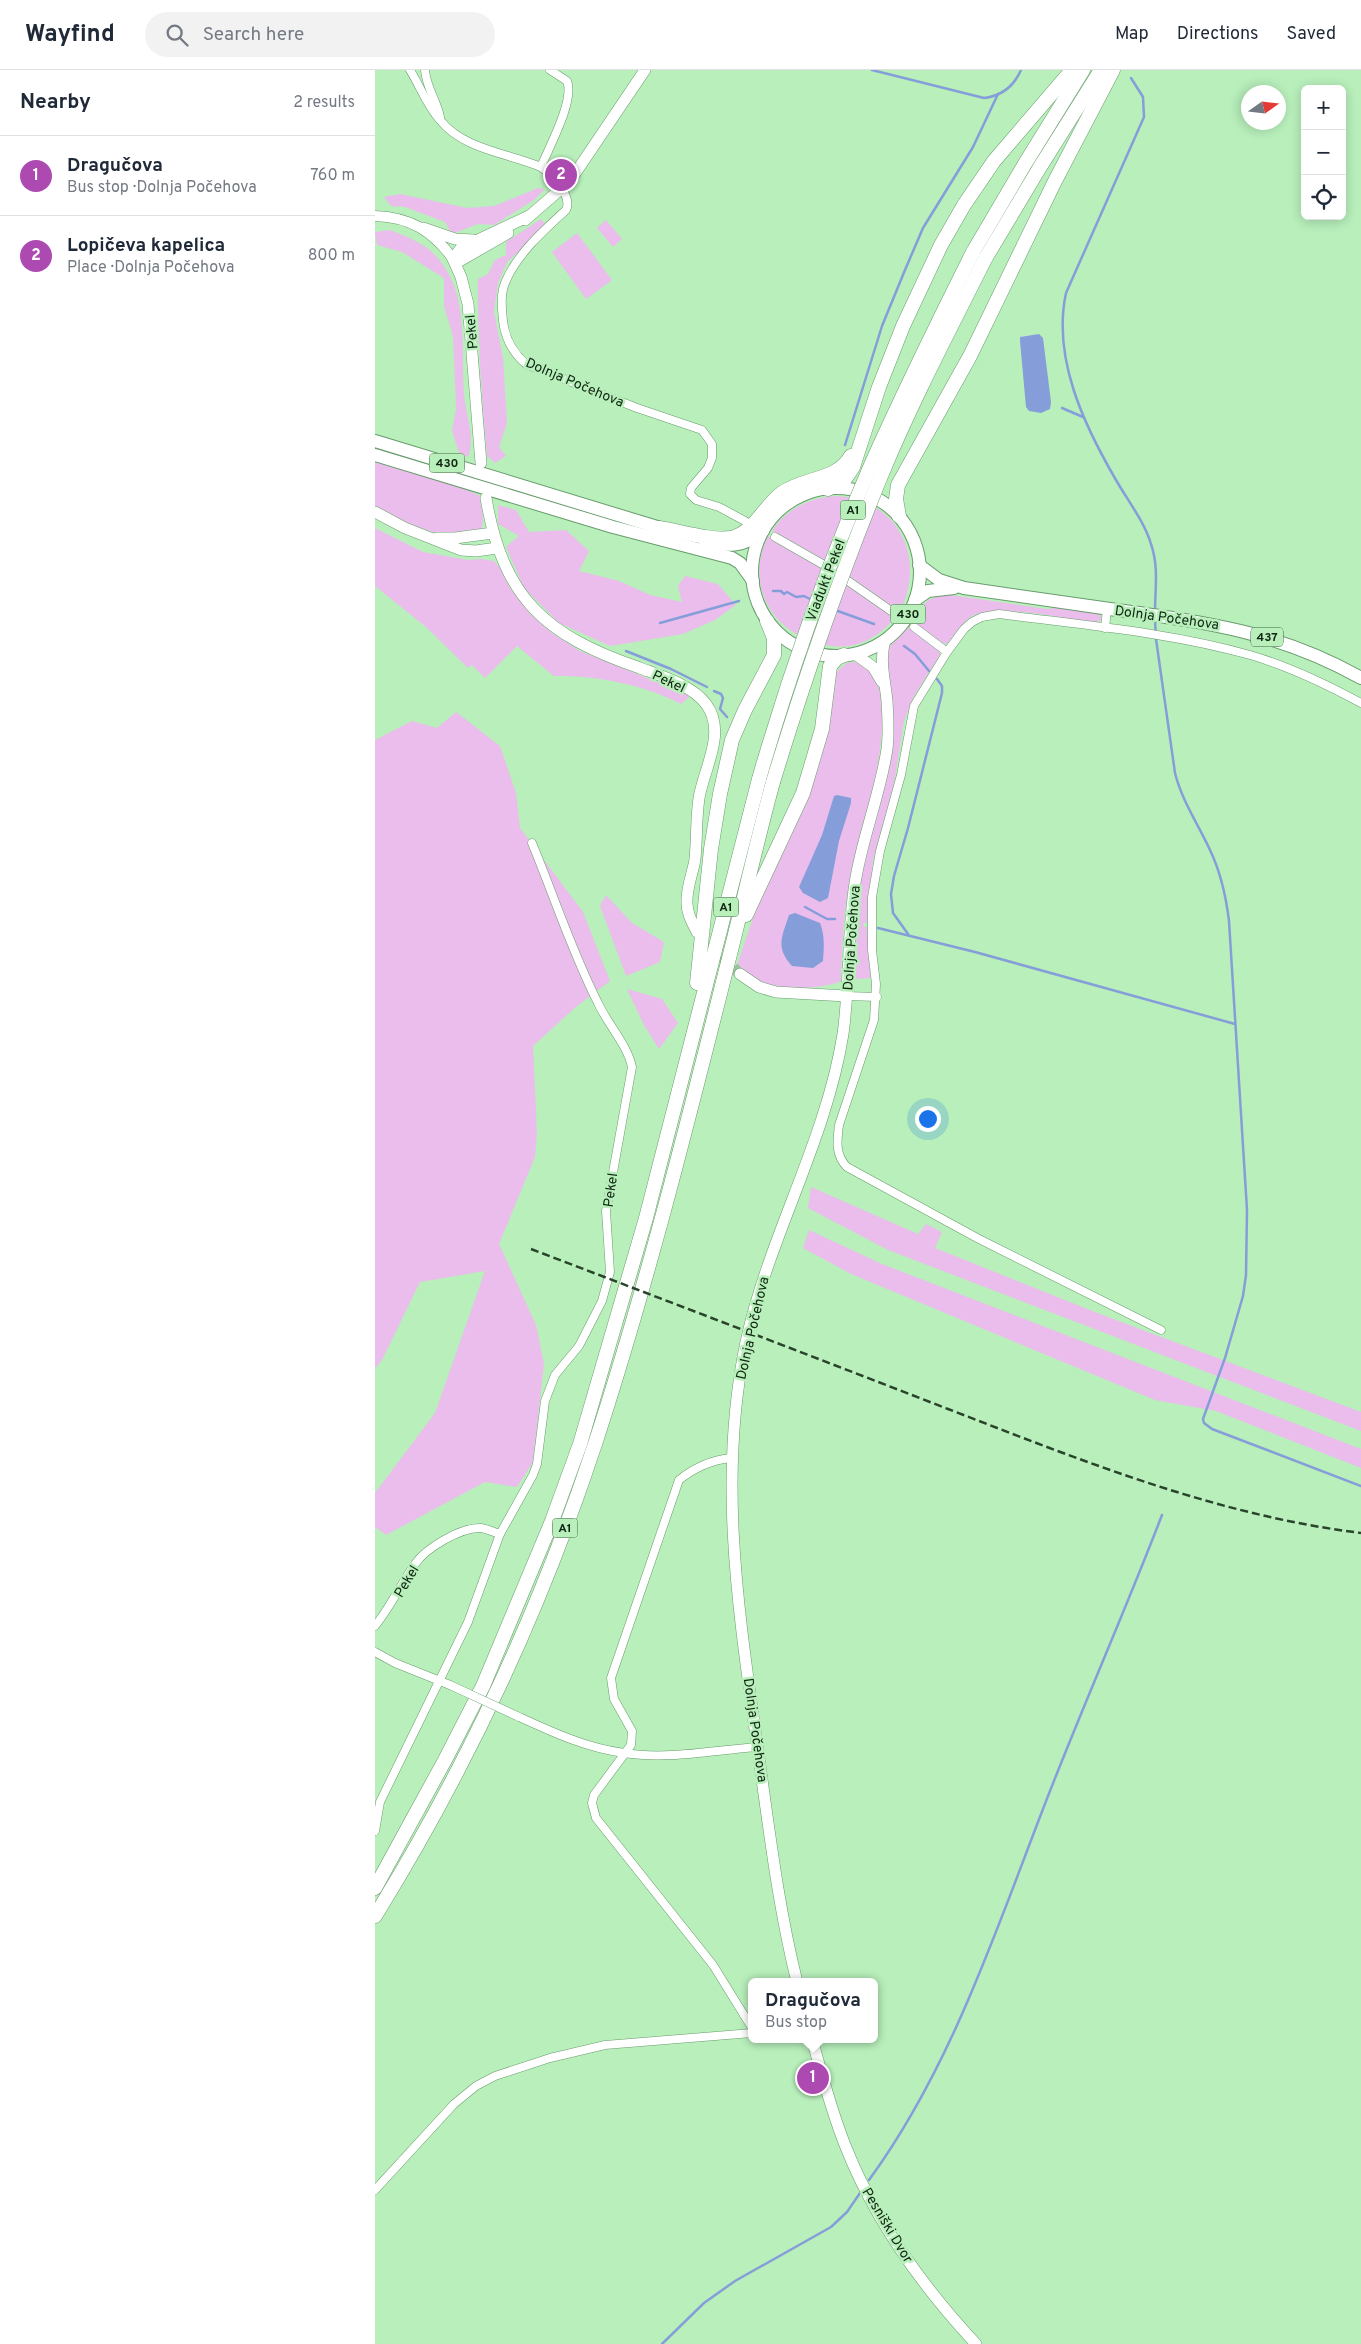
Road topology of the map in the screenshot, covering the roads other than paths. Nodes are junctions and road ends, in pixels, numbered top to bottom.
1 (410, 70) edge
2 (425, 70) edge
3 (551, 70) edge
4 (645, 70) edge
5 (1072, 70) edge
6 (1083, 70) edge
7 (1101, 70) edge
8 (1113, 70) edge
9 (441, 122) junction
10 (541, 167) junction
11 (561, 189) junction
12 (375, 216) edge
13 (529, 216) junction
14 (423, 228) junction
15 (482, 238) junction
16 (979, 256) junction
17 (454, 261) junction
18 (863, 433) junction
19 (375, 441) edge
20 (375, 455) edge
21 (481, 463) dead end
22 (828, 489) junction
23 (486, 498) dead end
24 (375, 512) edge
25 (899, 516) junction
26 (745, 521) dead end
27 (659, 528) junction
28 (763, 531) junction
29 (493, 532) junction
30 (429, 537) junction
31 (775, 537) dead end
32 (497, 548) junction
33 (919, 566) junction
34 (753, 581) junction
35 (963, 588) junction
36 (915, 600) junction
37 (1107, 609) junction
38 (894, 613) tunnel mouth
39 (767, 621) junction
40 (914, 627) tunnel mouth
41 (1105, 628) junction
42 (885, 640) junction
43 (947, 652) junction
44 (849, 654) junction
45 (1361, 678) edge
46 (885, 687) junction
47 (1361, 703) edge
48 (766, 781) junction
49 (532, 843) dead end
50 (697, 932) tunnel mouth
51 (726, 972) junction
52 (740, 974) tunnel mouth
53 (846, 996) junction
54 (877, 998) junction
55 (692, 1035) junction
56 (1161, 1330) dead end
57 (731, 1458) junction
58 (500, 1534) junction
59 (375, 1626) edge
60 (375, 1652) edge
61 (439, 1680) junction
62 (758, 1747) junction
63 (625, 1754) junction
64 (375, 1831) edge
65 (375, 1888) edge
66 (375, 1916) edge
67 (796, 1978) edge
68 (748, 2022) edge
69 (748, 2033) edge
70 (813, 2043) edge
71 (375, 2190) edge
72 (976, 2344) edge

1 - 9 street
2 - 9 street
3 - 10 street
4 - 11 main road
5 - 18 highway
6 - 16 highway, A1
7 - 16 highway, A1
8 - 25 highway
9 - 10 street
10 - 11 street
11 - 13 main road
11 - 26 street, Dolnja Počehova
12 - 14 street
13 - 15 main road
13 - 17 main road
14 - 15 main road
14 - 17 street
15 - 17 main road
16 - 48 highway, Viadukt Pekel / A1, bridge
17 - 21 main road, Pekel
18 - 22 highway
18 - 27 highway
19 - 27 main road, 430
20 - 34 main road, 430
22 - 25 main road, 430
22 - 28 main road, 430
23 - 29 main road, Pekel
24 - 30 main road
25 - 33 main road, 430
27 - 28 main road, 430
28 - 34 main road, 430
29 - 30 main road
29 - 32 main road, Pekel
30 - 32 main road
31 - 38 street
32 - 50 main road, Pekel
33 - 35 main road, Dolnja Počehova / 437
33 - 36 main road, 430
34 - 39 main road, 430
35 - 36 main road, Dolnja Počehova
35 - 37 main road, Dolnja Počehova / 437
36 - 42 main road, 430
37 - 41 street
37 - 45 main road, Dolnja Počehova / 437
39 - 44 main road, 430
39 - 55 highway
40 - 43 street
41 - 43 street, Dolnja Počehova
41 - 47 street, Dolnja Počehova
42 - 44 main road, 430
42 - 46 main road, Dolnja Počehova
43 - 54 street
44 - 46 main road
44 - 51 highway
46 - 53 main road, Dolnja Počehova
48 - 51 highway, A1
48 - 55 highway, A1
49 - 58 street, Pekel
51 - 66 highway, A1
52 - 53 main road
53 - 54 street
53 - 57 main road, Dolnja Počehova
54 - 56 street
55 - 65 highway, A1
57 - 62 main road, Dolnja Počehova
57 - 63 street
58 - 59 street, Pekel
58 - 61 street, Pekel
60 - 61 street
61 - 63 street, bridge
61 - 64 street, Pekel
62 - 63 street
62 - 67 main road, Dolnja Počehova
63 - 68 street
69 - 71 street
70 - 72 main road, Pesniški Dvor

